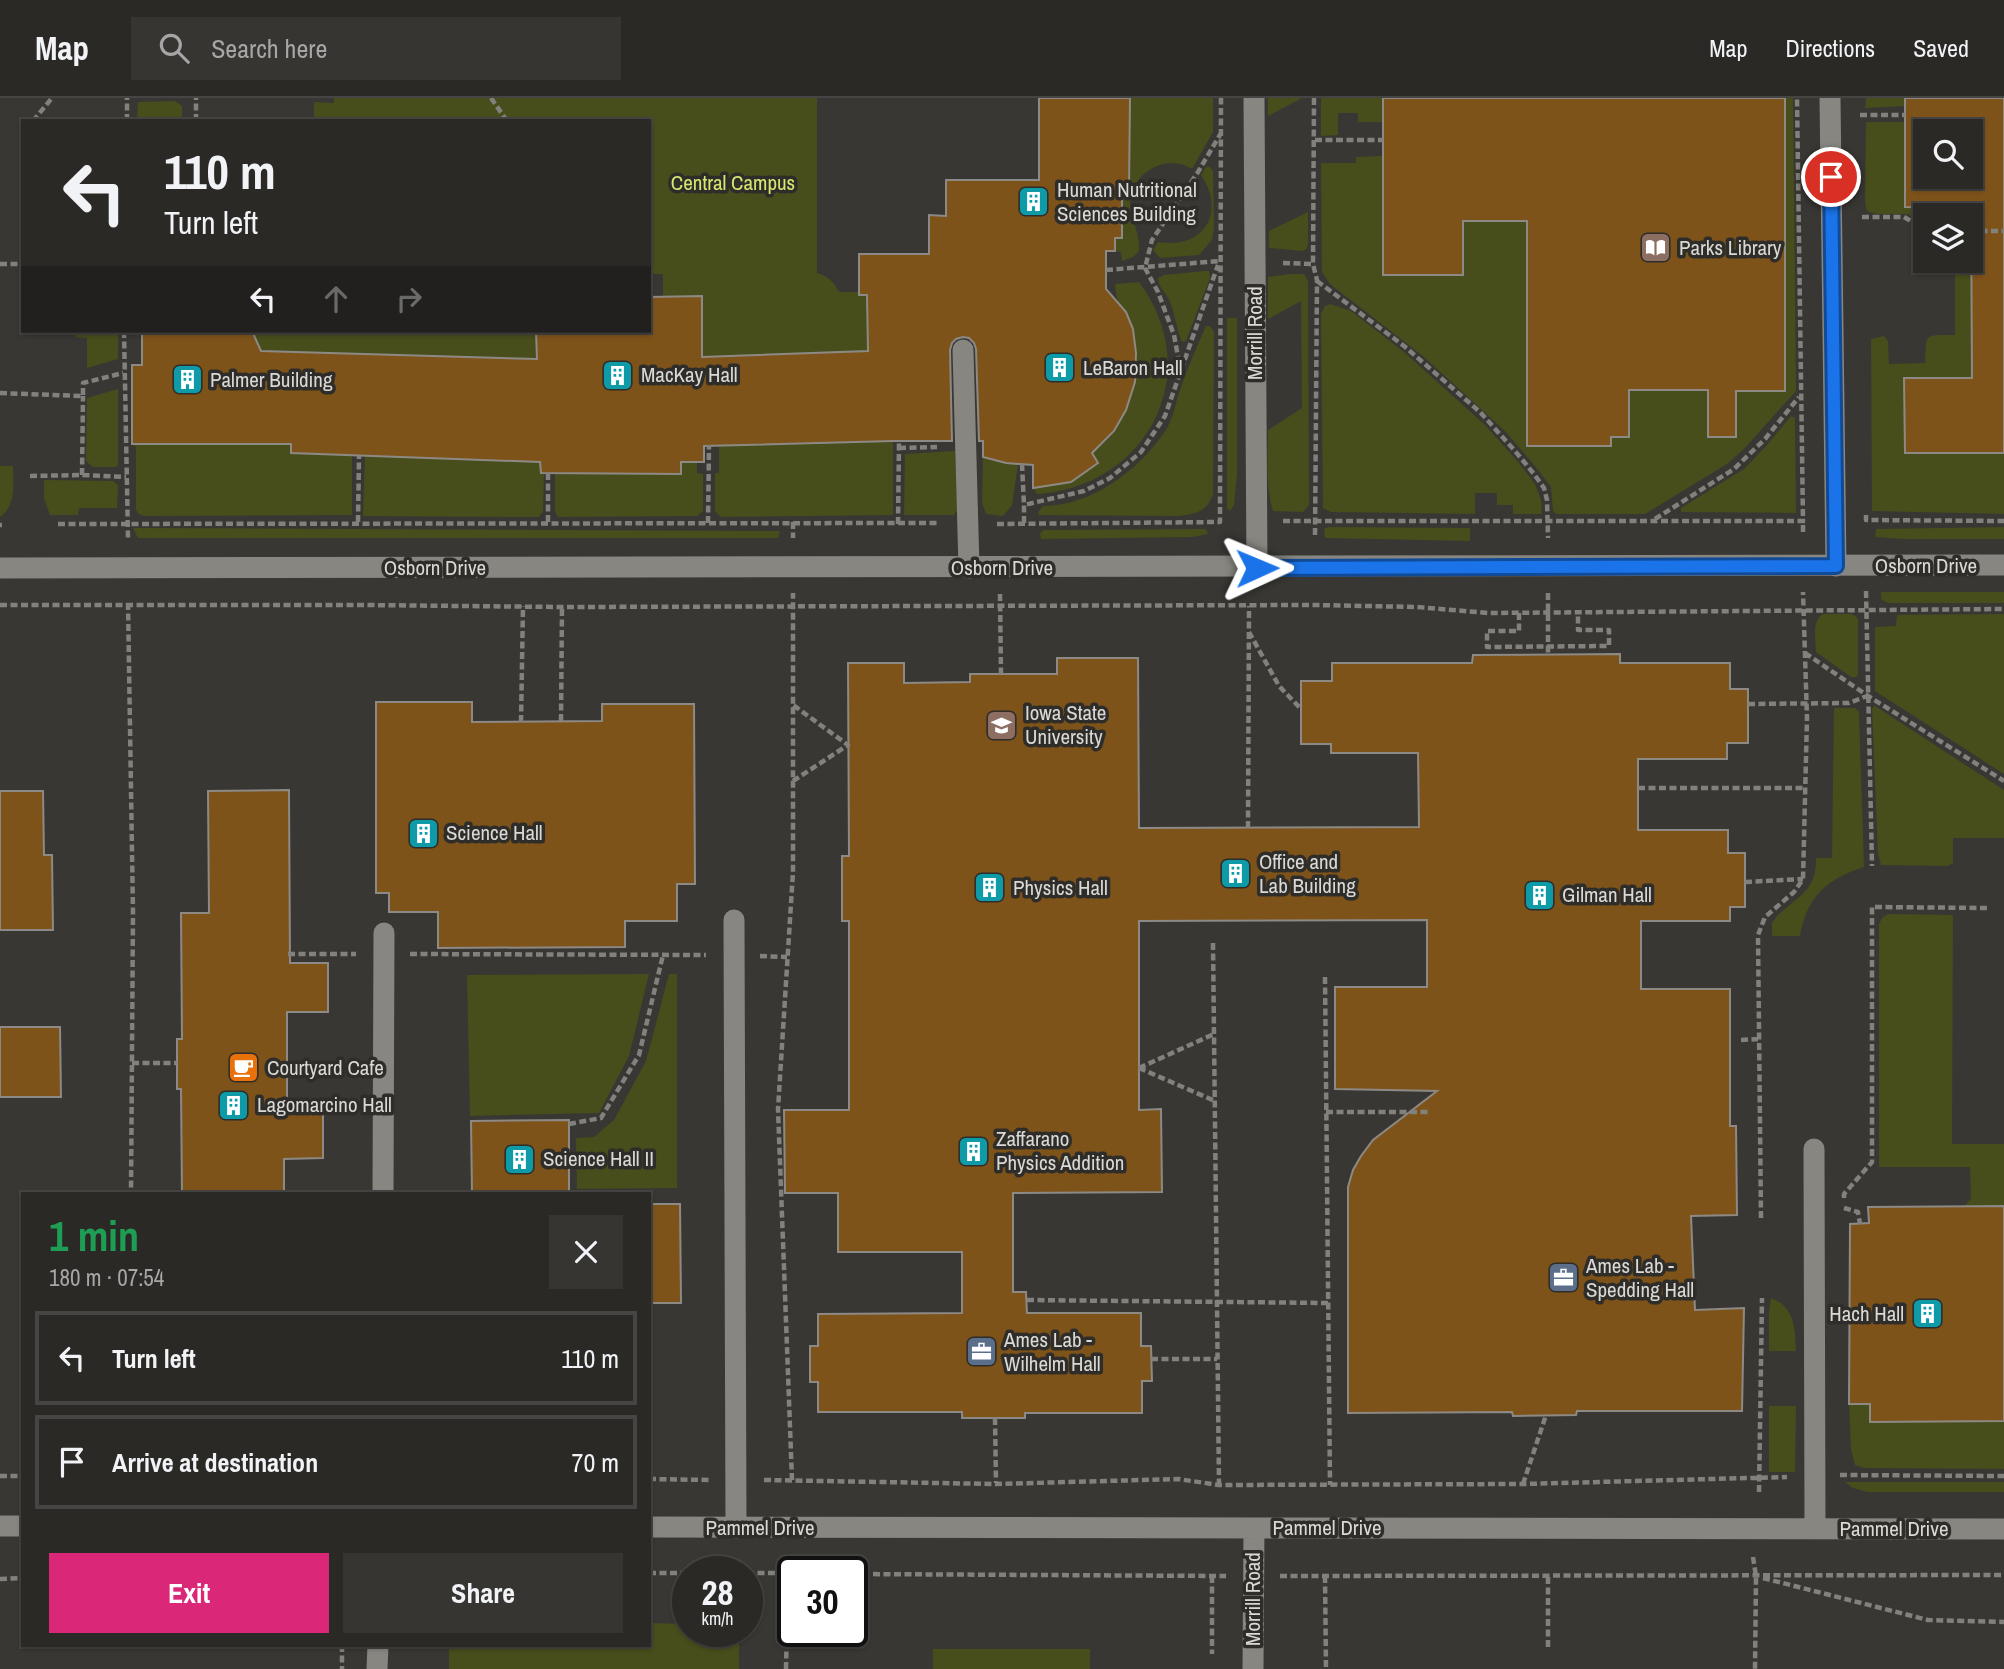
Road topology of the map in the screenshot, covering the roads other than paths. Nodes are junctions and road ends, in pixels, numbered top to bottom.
1 (1254, 98) edge
2 (1830, 98) edge
3 (963, 350) dead end
4 (2004, 565) edge
5 (1836, 566) junction
6 (0, 568) edge
7 (969, 568) junction
8 (1257, 568) junction
9 (734, 920) dead end
10 (384, 944) road end
11 (1814, 1149) dead end
12 (383, 1192) edge
13 (0, 1526) edge
14 (21, 1526) edge
15 (651, 1527) edge
16 (736, 1528) junction
17 (1254, 1528) junction
18 (1815, 1529) junction
19 (2004, 1529) edge
20 (378, 1647) edge
21 (377, 1669) edge
22 (1253, 1669) edge

1 - 8 street, Morrill Road
2 - 5 street
3 - 7 street
4 - 5 street, Osborn Drive
5 - 8 street, Osborn Drive
6 - 7 street, Osborn Drive
7 - 8 street, Osborn Drive
9 - 16 street
10 - 12 street
11 - 18 street
13 - 14 street
15 - 16 street, Pammel Drive
16 - 17 street, Pammel Drive
17 - 18 street, Pammel Drive
17 - 22 street, Morrill Road
18 - 19 street, Pammel Drive
20 - 21 street

